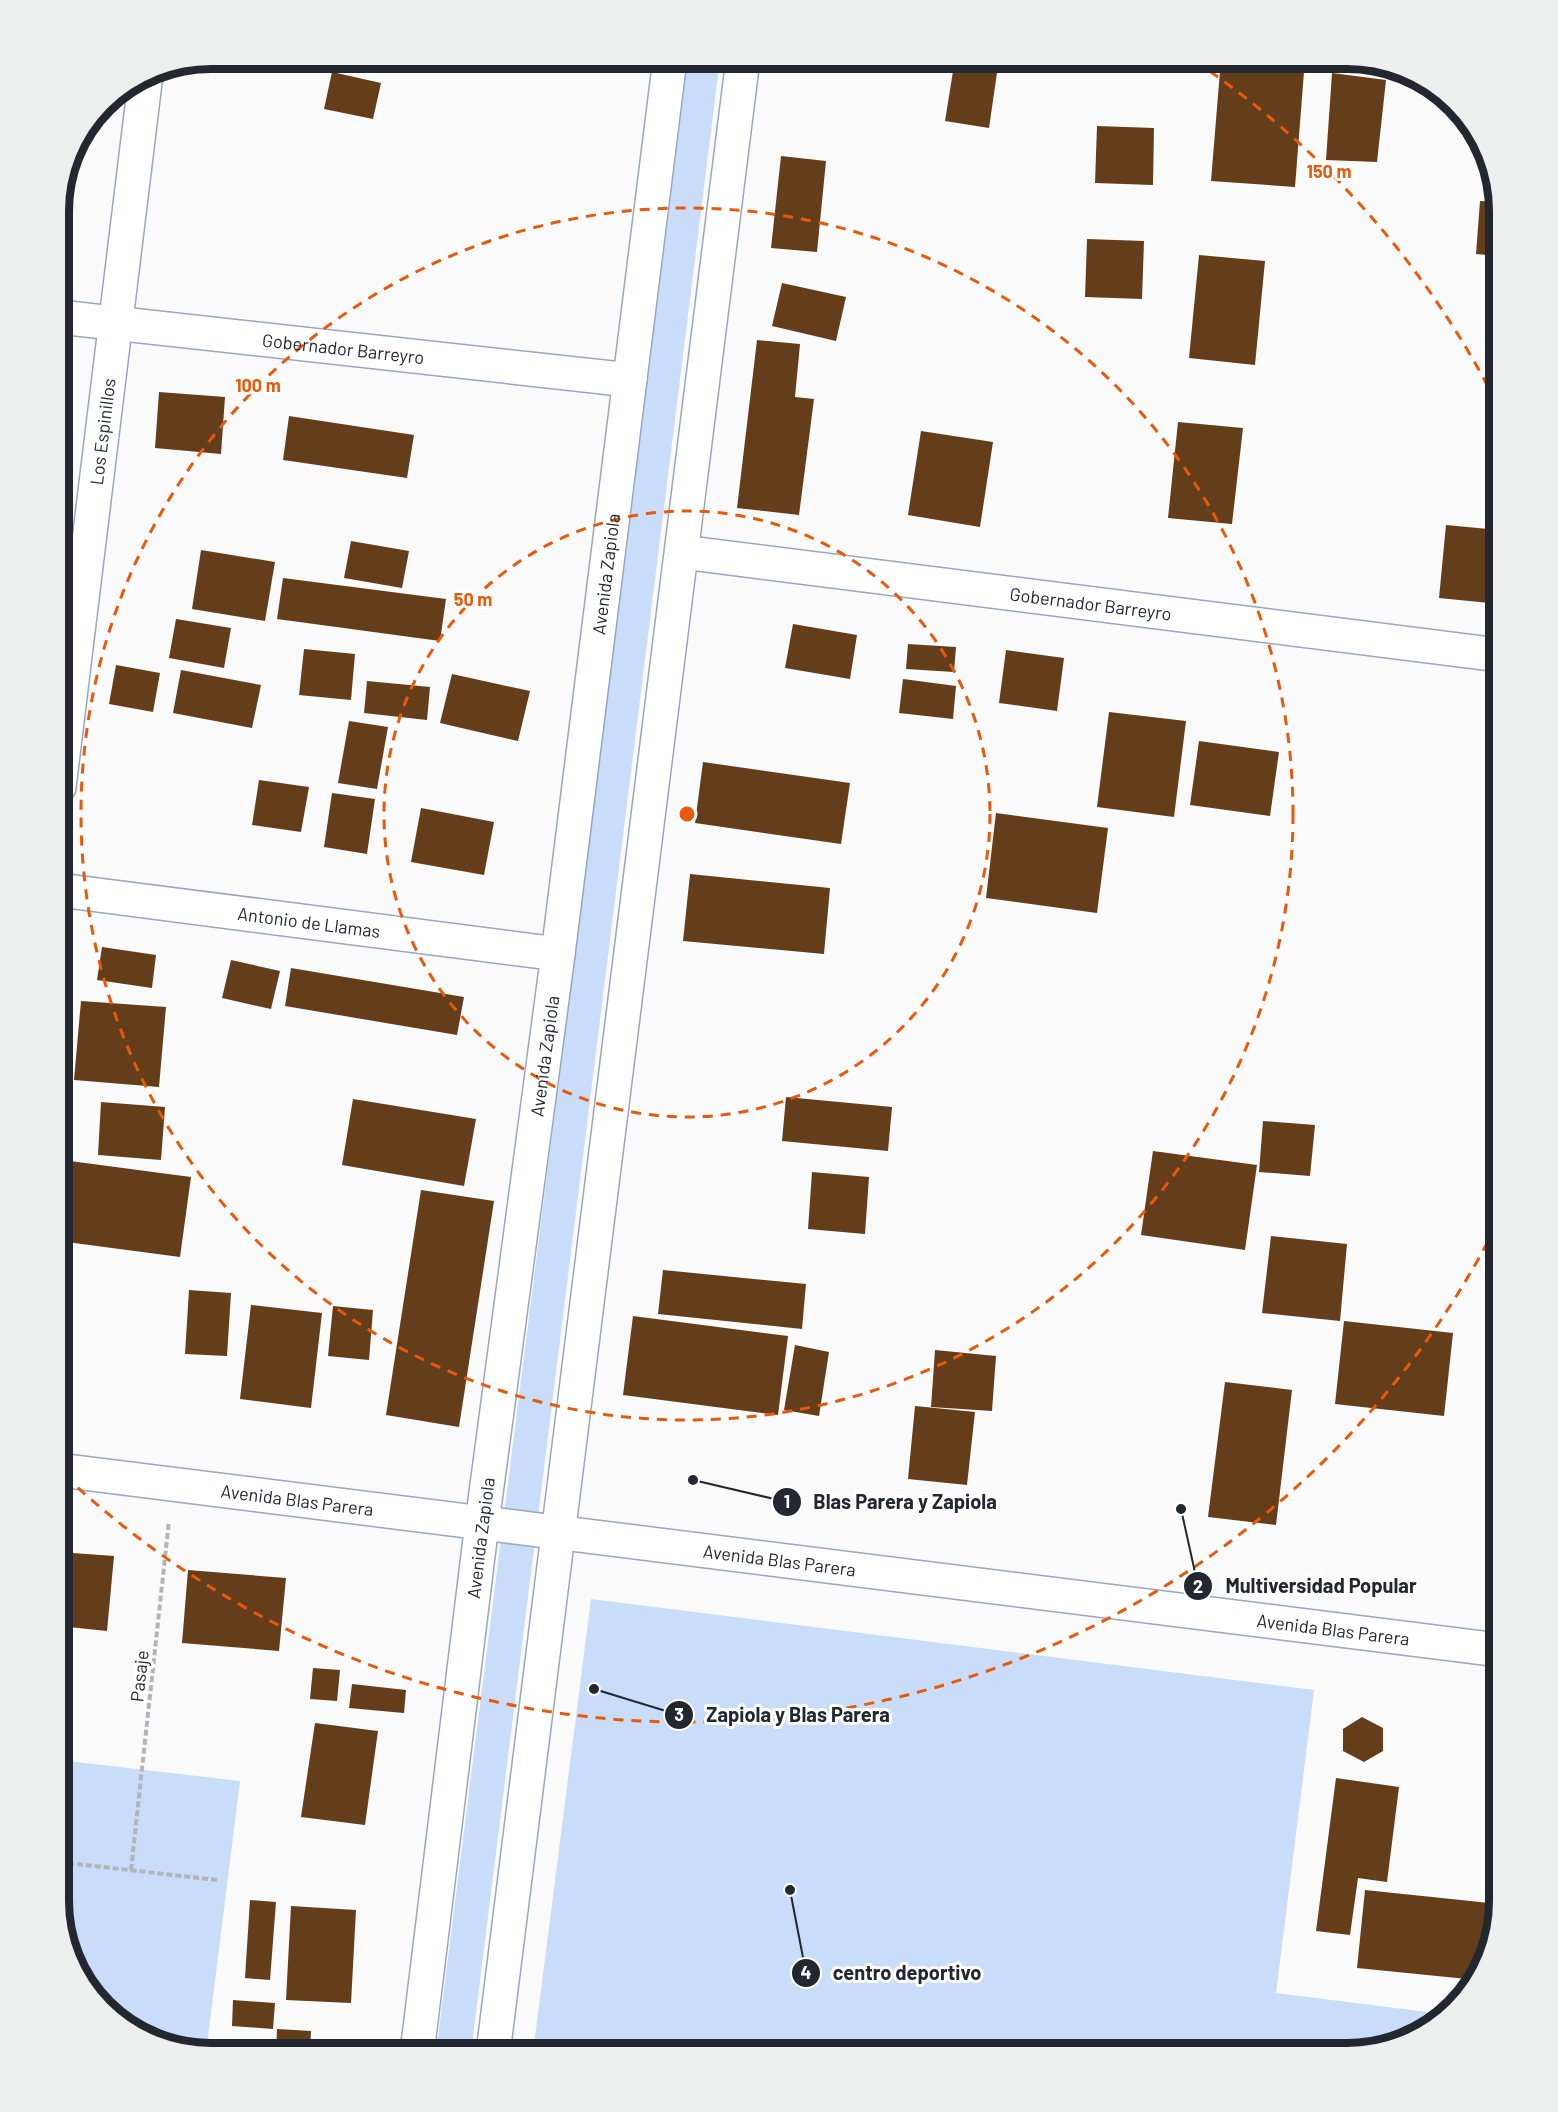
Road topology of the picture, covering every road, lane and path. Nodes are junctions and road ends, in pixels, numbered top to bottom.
1 (669, 69) edge
2 (742, 69) edge
3 (145, 86) edge
4 (69, 318) edge
5 (116, 324) junction
6 (630, 380) junction
7 (682, 552) junction
8 (1489, 654) edge
9 (69, 706) edge
10 (69, 891) edge
11 (558, 954) junction
12 (69, 1471) edge
13 (173, 1484) junction
14 (482, 1523) junction
15 (558, 1532) junction
16 (1489, 1649) edge
17 (69, 1863) edge
18 (131, 1870) junction
19 (217, 1880) dead end
20 (418, 2043) edge
21 (494, 2043) edge

1 - 6 main road, Avenida Zapiola
2 - 7 main road
3 - 5 main road, Los Espinillos
4 - 5 main road, Gobernador Barreyro
5 - 6 main road, Gobernador Barreyro
5 - 9 main road, Los Espinillos
6 - 11 main road, Avenida Zapiola
7 - 8 main road, Gobernador Barreyro
7 - 15 main road
10 - 11 main road, Antonio de Llamas
11 - 14 main road, Avenida Zapiola
12 - 13 main road, Avenida Blas Parera
13 - 14 main road, Avenida Blas Parera
13 - 18 path, Pasaje
14 - 15 main road, Avenida Blas Parera
14 - 20 main road, Avenida Zapiola
15 - 16 main road, Avenida Blas Parera
15 - 21 main road
17 - 18 path
18 - 19 path

